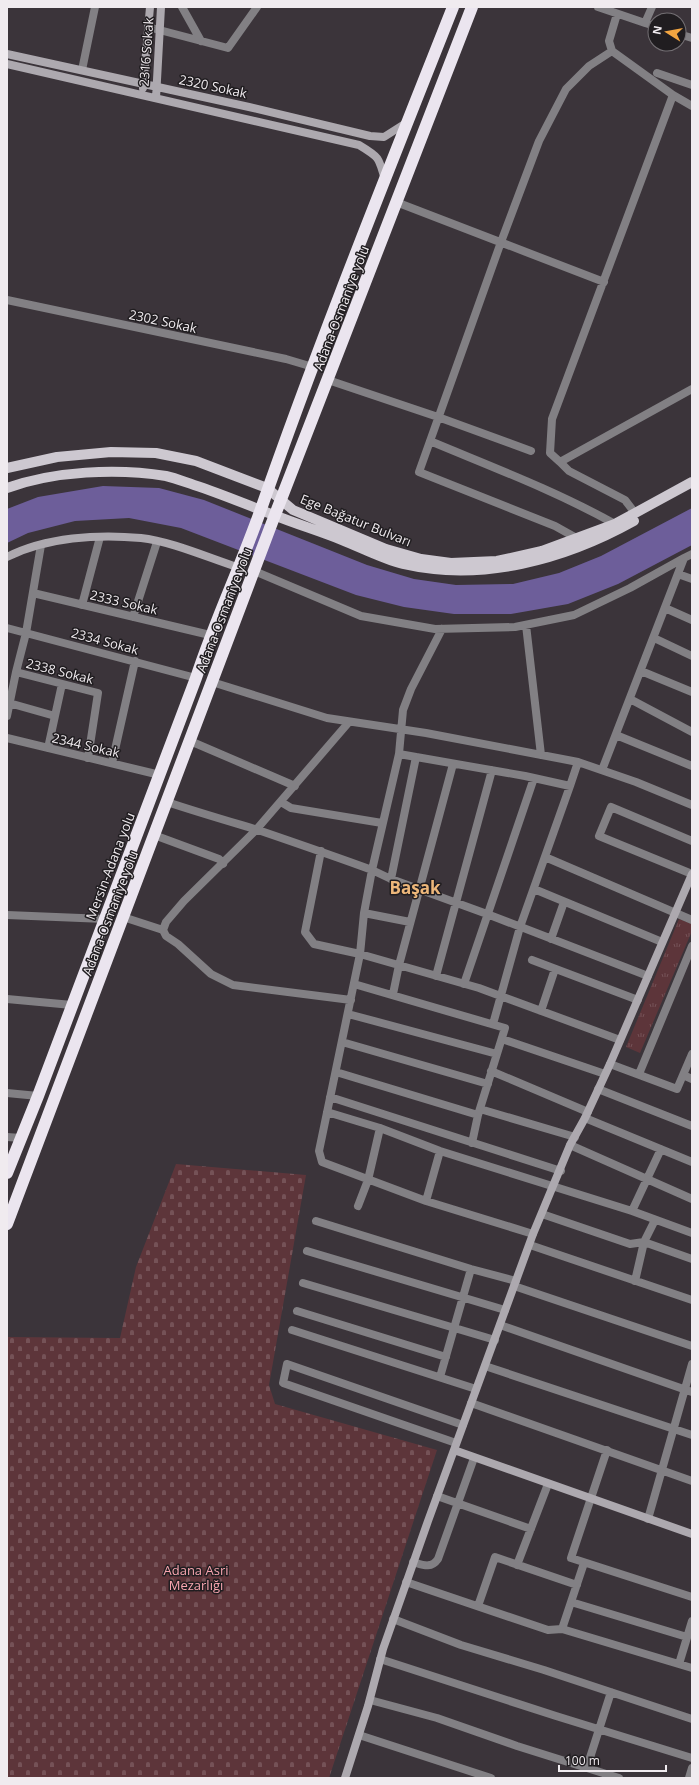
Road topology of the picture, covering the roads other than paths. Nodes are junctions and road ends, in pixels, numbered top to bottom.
1 (95, 7) edge
2 (150, 7) edge
3 (161, 7) edge
4 (182, 7) edge
5 (257, 7) edge
6 (453, 7) edge
7 (472, 7) edge
8 (598, 7) edge
9 (652, 7) edge
10 (617, 14) junction
11 (645, 23) joint
12 (148, 28) junction
13 (159, 29) junction
14 (201, 40) junction
15 (612, 50) junction
16 (7, 54) edge
17 (7, 64) edge
18 (82, 70) junction
19 (657, 73) dead end
20 (144, 83) junction
21 (692, 85) edge
22 (156, 86) junction
23 (141, 95) junction
24 (673, 95) junction
25 (156, 98) junction
26 (692, 106) edge
27 (408, 121) junction
28 (385, 181) junction
29 (396, 202) junction
30 (501, 242) junction
31 (604, 282) junction
32 (7, 300) edge
33 (313, 367) junction
34 (328, 380) junction
35 (692, 389) edge
36 (438, 417) junction
37 (430, 442) junction
38 (531, 451) dead end
39 (560, 462) junction
40 (7, 468) edge
41 (692, 482) edge
42 (7, 488) edge
43 (268, 488) junction
44 (692, 489) edge
45 (281, 499) junction
46 (260, 512) junction
47 (635, 513) junction
48 (274, 518) junction
49 (615, 524) junction
50 (100, 537) junction
51 (578, 538) junction
52 (157, 542) junction
53 (588, 544) junction
54 (41, 545) junction
55 (692, 554) edge
56 (7, 557) edge
57 (684, 558) junction
58 (237, 567) junction
59 (254, 571) junction
60 (678, 574) junction
61 (692, 579) edge
62 (33, 593) junction
63 (82, 605) junction
64 (665, 608) junction
65 (132, 617) junction
66 (692, 620) edge
67 (526, 625) junction
68 (7, 628) edge
69 (442, 629) junction
70 (26, 633) junction
71 (210, 635) junction
72 (654, 638) junction
73 (692, 656) edge
74 (135, 661) junction
75 (641, 671) junction
76 (16, 672) junction
77 (196, 678) junction
78 (212, 682) junction
79 (62, 684) junction
80 (692, 692) edge
81 (630, 699) junction
82 (9, 703) junction
83 (7, 716) edge
84 (55, 716) junction
85 (349, 722) junction
86 (401, 729) junction
87 (692, 732) edge
88 (616, 735) junction
89 (7, 738) edge
90 (190, 741) junction
91 (48, 748) junction
92 (399, 754) junction
93 (541, 755) junction
94 (88, 758) junction
95 (416, 758) junction
96 (578, 762) junction
97 (112, 763) junction
98 (453, 764) junction
99 (692, 766) edge
100 (492, 770) junction
101 (602, 770) junction
102 (160, 775) junction
103 (534, 778) junction
104 (295, 786) junction
105 (570, 786) junction
106 (167, 802) junction
107 (280, 802) junction
108 (692, 805) edge
109 (382, 822) junction
110 (256, 830) junction
111 (154, 835) junction
112 (692, 841) edge
113 (322, 851) junction
114 (545, 857) junction
115 (223, 864) junction
116 (372, 870) junction
117 (692, 874) edge
118 (391, 879) junction
119 (419, 889) junction
120 (534, 889) junction
121 (564, 902) junction
122 (456, 903) junction
123 (364, 912) junction
124 (675, 912) junction
125 (487, 914) junction
126 (7, 916) edge
127 (123, 917) junction
128 (105, 919) junction
129 (692, 920) edge
130 (410, 922) junction
131 (520, 927) junction
132 (163, 930) junction
133 (551, 939) junction
134 (662, 942) junction
135 (692, 946) edge
136 (360, 954) junction
137 (532, 960) dead end
138 (399, 965) junction
139 (555, 969) junction
140 (436, 976) junction
141 (648, 976) junction
142 (354, 984) junction
143 (464, 984) junction
144 (393, 994) junction
145 (500, 996) junction
146 (7, 999) edge
147 (351, 1000) junction
148 (638, 1000) junction
149 (72, 1005) junction
150 (541, 1011) junction
151 (348, 1014) junction
152 (492, 1024) junction
153 (502, 1039) junction
154 (620, 1040) junction
155 (342, 1042) junction
156 (497, 1054) junction
157 (692, 1054) edge
158 (610, 1064) junction
159 (336, 1072) junction
160 (491, 1072) junction
161 (605, 1074) junction
162 (639, 1074) junction
163 (683, 1075) junction
164 (692, 1079) edge
165 (488, 1084) junction
166 (598, 1089) junction
167 (7, 1093) edge
168 (38, 1096) junction
169 (330, 1097) junction
170 (327, 1112) junction
171 (479, 1112) junction
172 (586, 1115) junction
173 (692, 1126) edge
174 (380, 1128) junction
175 (7, 1137) edge
176 (575, 1137) junction
177 (21, 1138) junction
178 (472, 1143) junction
179 (570, 1145) junction
180 (661, 1149) junction
181 (440, 1151) junction
182 (692, 1162) edge
183 (561, 1171) junction
184 (7, 1173) edge
185 (646, 1178) junction
186 (368, 1180) junction
187 (553, 1187) junction
188 (692, 1199) edge
189 (426, 1201) junction
190 (358, 1206) dead end
191 (632, 1212) junction
192 (542, 1214) junction
193 (655, 1220) junction
194 (316, 1221) dead end
195 (7, 1224) edge
196 (692, 1233) edge
197 (533, 1234) junction
198 (644, 1242) junction
199 (530, 1245) junction
200 (307, 1251) dead end
201 (692, 1259) edge
202 (471, 1269) junction
203 (635, 1281) junction
204 (303, 1283) dead end
205 (515, 1283) junction
206 (464, 1298) junction
207 (692, 1300) edge
208 (505, 1310) junction
209 (297, 1311) dead end
210 (500, 1325) junction
211 (455, 1328) junction
212 (292, 1330) dead end
213 (495, 1340) junction
214 (692, 1346) edge
215 (446, 1357) junction
216 (692, 1364) edge
217 (485, 1366) junction
218 (440, 1377) junction
219 (476, 1389) junction
220 (688, 1390) edge
221 (471, 1403) junction
222 (463, 1425) junction
223 (673, 1429) junction
224 (692, 1435) edge
225 (455, 1447) junction
226 (607, 1450) junction
227 (474, 1458) junction
228 (663, 1470) junction
229 (692, 1481) edge
230 (548, 1484) junction
231 (437, 1496) junction
232 (591, 1500) junction
233 (458, 1504) junction
234 (648, 1519) junction
235 (531, 1529) junction
236 (692, 1534) edge
237 (413, 1562) junction
238 (584, 1563) junction
239 (517, 1565) junction
240 (406, 1582) junction
241 (577, 1585) junction
242 (692, 1597) edge
243 (571, 1602) junction
244 (478, 1606) junction
245 (393, 1619) junction
246 (692, 1621) edge
247 (562, 1629) junction
248 (688, 1636) junction
249 (380, 1659) junction
250 (679, 1664) junction
251 (692, 1668) edge
252 (611, 1692) junction
253 (370, 1700) junction
254 (692, 1719) edge
255 (599, 1729) junction
256 (359, 1735) junction
257 (692, 1758) edge
258 (587, 1768) junction
259 (692, 1768) edge
260 (345, 1778) edge
261 (491, 1778) edge
262 (619, 1778) edge
263 (689, 1778) edge

1 - 18 street
2 - 12 street, 2316 Sokak
3 - 13 street, 2316 Sokak
4 - 14 street
5 - 14 street
6 - 27 highway, Adana-Osmaniye yolu
7 - 29 highway, Adana-Osmaniye yolu
8 - 10 street
9 - 11 street
10 - 11 street
10 - 15 street
12 - 13 street
12 - 20 street, 2316 Sokak
13 - 14 street
13 - 22 street, 2316 Sokak
15 - 24 street
15 - 30 street
16 - 18 street, 2320 Sokak
17 - 23 street, 2320 Sokak
18 - 20 street, 2320 Sokak
19 - 21 street
20 - 22 street, 2320 Sokak
20 - 23 street, 2316 Sokak
22 - 25 street, 2316 Sokak
22 - 27 street, 2320 Sokak
23 - 25 street, 2320 Sokak
24 - 26 street
24 - 31 street
25 - 28 street, 2320 Sokak
27 - 28 highway, Adana-Osmaniye yolu
28 - 33 highway, Adana-Osmaniye yolu
29 - 30 street
29 - 34 highway, Adana-Osmaniye yolu
30 - 31 street
30 - 36 street
31 - 39 street
32 - 33 street, 2302 Sokak
33 - 43 highway, Adana-Osmaniye yolu
34 - 36 street
34 - 45 highway, Adana-Osmaniye yolu
35 - 39 street
36 - 37 street
36 - 38 street
37 - 49 street
37 - 51 street
39 - 47 street
40 - 43 main road, Ege Bağatur Bulvarı
41 - 47 main road, Ege Bağatur Bulvarı
42 - 46 main road, Ege Bağatur Bulvarı
43 - 45 main road, Ege Bağatur Bulvarı
43 - 46 highway, Adana-Osmaniye yolu
44 - 53 main road, Ege Bağatur Bulvarı
45 - 48 highway, Adana-Osmaniye yolu
45 - 51 main road, Ege Bağatur Bulvarı
46 - 48 main road, Ege Bağatur Bulvarı
46 - 58 highway, Adana-Osmaniye yolu
47 - 49 main road, Ege Bağatur Bulvarı
48 - 53 main road, Ege Bağatur Bulvarı
48 - 59 highway, Adana-Osmaniye yolu
49 - 51 main road, Ege Bağatur Bulvarı
50 - 52 street
50 - 54 street
50 - 63 street
51 - 53 street
52 - 58 street
52 - 65 street
54 - 56 street
54 - 62 street
55 - 57 street
57 - 60 street
57 - 67 street
58 - 71 highway, Mersin-Adana yolu
59 - 69 street
59 - 78 highway, Adana-Osmaniye yolu
60 - 61 street
60 - 64 street
62 - 63 street, 2333 Sokak
62 - 70 street
63 - 65 street, 2333 Sokak
64 - 66 street
64 - 72 street
65 - 71 street, 2333 Sokak
67 - 69 street
67 - 93 street
68 - 70 street, 2334 Sokak
69 - 86 street
70 - 74 street, 2334 Sokak
70 - 76 street
71 - 77 highway, Mersin-Adana yolu
72 - 73 street
72 - 75 street
74 - 77 street, 2334 Sokak
74 - 97 street
75 - 80 street
75 - 81 street
76 - 79 street, 2338 Sokak
76 - 82 street
77 - 102 highway, Mersin-Adana yolu
78 - 85 street
78 - 90 highway, Adana-Osmaniye yolu
79 - 84 street
79 - 94 street, 2338 Sokak
81 - 87 street
81 - 88 street
82 - 83 street
82 - 84 street
84 - 91 street
85 - 86 street
85 - 104 street
86 - 92 street
86 - 93 street
88 - 99 street
88 - 101 street
89 - 91 street, 2344 Sokak
90 - 104 street
90 - 106 highway, Adana-Osmaniye yolu
91 - 94 street, 2344 Sokak
92 - 95 street
92 - 109 street
93 - 96 street
94 - 97 street, 2344 Sokak
95 - 98 street
95 - 118 street
96 - 101 street
96 - 105 street
97 - 102 street, 2344 Sokak
98 - 100 street
98 - 119 street
100 - 103 street
100 - 122 street
101 - 108 street
102 - 128 highway, Mersin-Adana yolu
103 - 105 street
103 - 125 street
104 - 107 street
105 - 114 street
106 - 110 street
106 - 111 highway, Adana-Osmaniye yolu
107 - 109 street
107 - 110 street
109 - 116 street
110 - 113 street
110 - 115 street
111 - 115 street
111 - 127 highway, Adana-Osmaniye yolu
112 - 117 street
113 - 116 street
113 - 136 street
114 - 120 street
114 - 124 street
115 - 132 street
116 - 118 street
116 - 123 street
117 - 124 street
118 - 119 street
119 - 122 street
119 - 130 street
120 - 121 street
120 - 131 street
121 - 133 street
121 - 134 street
122 - 125 street
122 - 140 street
123 - 130 street
123 - 136 street
124 - 129 street
124 - 134 street
125 - 131 street
125 - 143 street
126 - 128 street
127 - 132 street
127 - 195 highway, Adana-Osmaniye yolu
128 - 149 highway, Mersin-Adana yolu
130 - 138 street
131 - 133 street
131 - 145 street
132 - 147 street
133 - 141 street
134 - 141 street
135 - 162 street
136 - 138 street
136 - 142 street
137 - 139 street
138 - 140 street
138 - 144 street
139 - 148 street
139 - 150 street
140 - 143 street
141 - 148 street
142 - 144 street
142 - 147 street
143 - 145 street
144 - 152 street
145 - 150 street
145 - 152 street
146 - 149 street
147 - 151 street
148 - 154 street
149 - 168 highway, Mersin-Adana yolu
150 - 154 street
151 - 155 street
151 - 156 street
152 - 153 street
153 - 156 street
153 - 161 street
154 - 158 street
155 - 159 street
155 - 165 street
156 - 160 street
157 - 163 street
158 - 161 street
158 - 162 street
159 - 169 street
159 - 171 street
160 - 165 street
160 - 172 street
161 - 166 street
162 - 163 street
163 - 164 street
165 - 171 street
166 - 172 street
166 - 173 street
167 - 168 street
168 - 177 highway, Mersin-Adana yolu
169 - 170 street
169 - 178 street
170 - 174 street
170 - 186 street
171 - 176 street
171 - 178 street
172 - 176 street
172 - 180 street
174 - 181 street
174 - 186 street
175 - 177 street
176 - 179 street
177 - 184 highway, Mersin-Adana yolu
178 - 183 street
179 - 183 street
179 - 185 street
180 - 182 street
180 - 185 street
181 - 187 street
181 - 189 street
183 - 187 street
185 - 188 street
185 - 191 street
186 - 189 street
186 - 190 street
187 - 191 street
187 - 192 street
189 - 197 street
191 - 193 street
192 - 197 street
192 - 198 street
193 - 196 street
193 - 198 street
194 - 202 street
197 - 199 street
198 - 201 street
198 - 203 street
199 - 203 street
199 - 205 street
200 - 206 street
202 - 205 street
202 - 206 street
203 - 207 street
204 - 211 street
205 - 208 street
205 - 214 street
206 - 208 street
206 - 211 street
208 - 210 street
209 - 215 street
210 - 213 street
210 - 220 street
211 - 213 street
211 - 215 street
212 - 218 street
213 - 217 street
215 - 218 street
216 - 220 street
217 - 219 street
217 - 223 street
218 - 219 street
219 - 221 street
220 - 223 street
221 - 222 street
221 - 226 street
222 - 225 street
222 - 225 street
223 - 224 street
223 - 228 street
225 - 227 street
225 - 231 street
226 - 228 street
226 - 232 street
227 - 230 street
227 - 233 street
228 - 229 street
228 - 234 street
230 - 232 street
230 - 235 street
231 - 233 street
231 - 237 street
232 - 234 street
232 - 238 street
233 - 235 street
233 - 237 street
234 - 236 street
235 - 239 street
237 - 240 street
238 - 241 street
238 - 242 street
239 - 241 street
239 - 244 street
240 - 244 street
240 - 245 street
241 - 243 street
243 - 247 street
243 - 248 street
244 - 247 street
245 - 249 street
245 - 252 street
246 - 248 street
247 - 250 street
248 - 250 street
249 - 253 street
249 - 255 street
250 - 251 street
252 - 254 street
252 - 255 street
253 - 256 street
253 - 258 street
255 - 257 street
255 - 258 street
256 - 260 street
256 - 261 street
258 - 262 street
259 - 263 street

